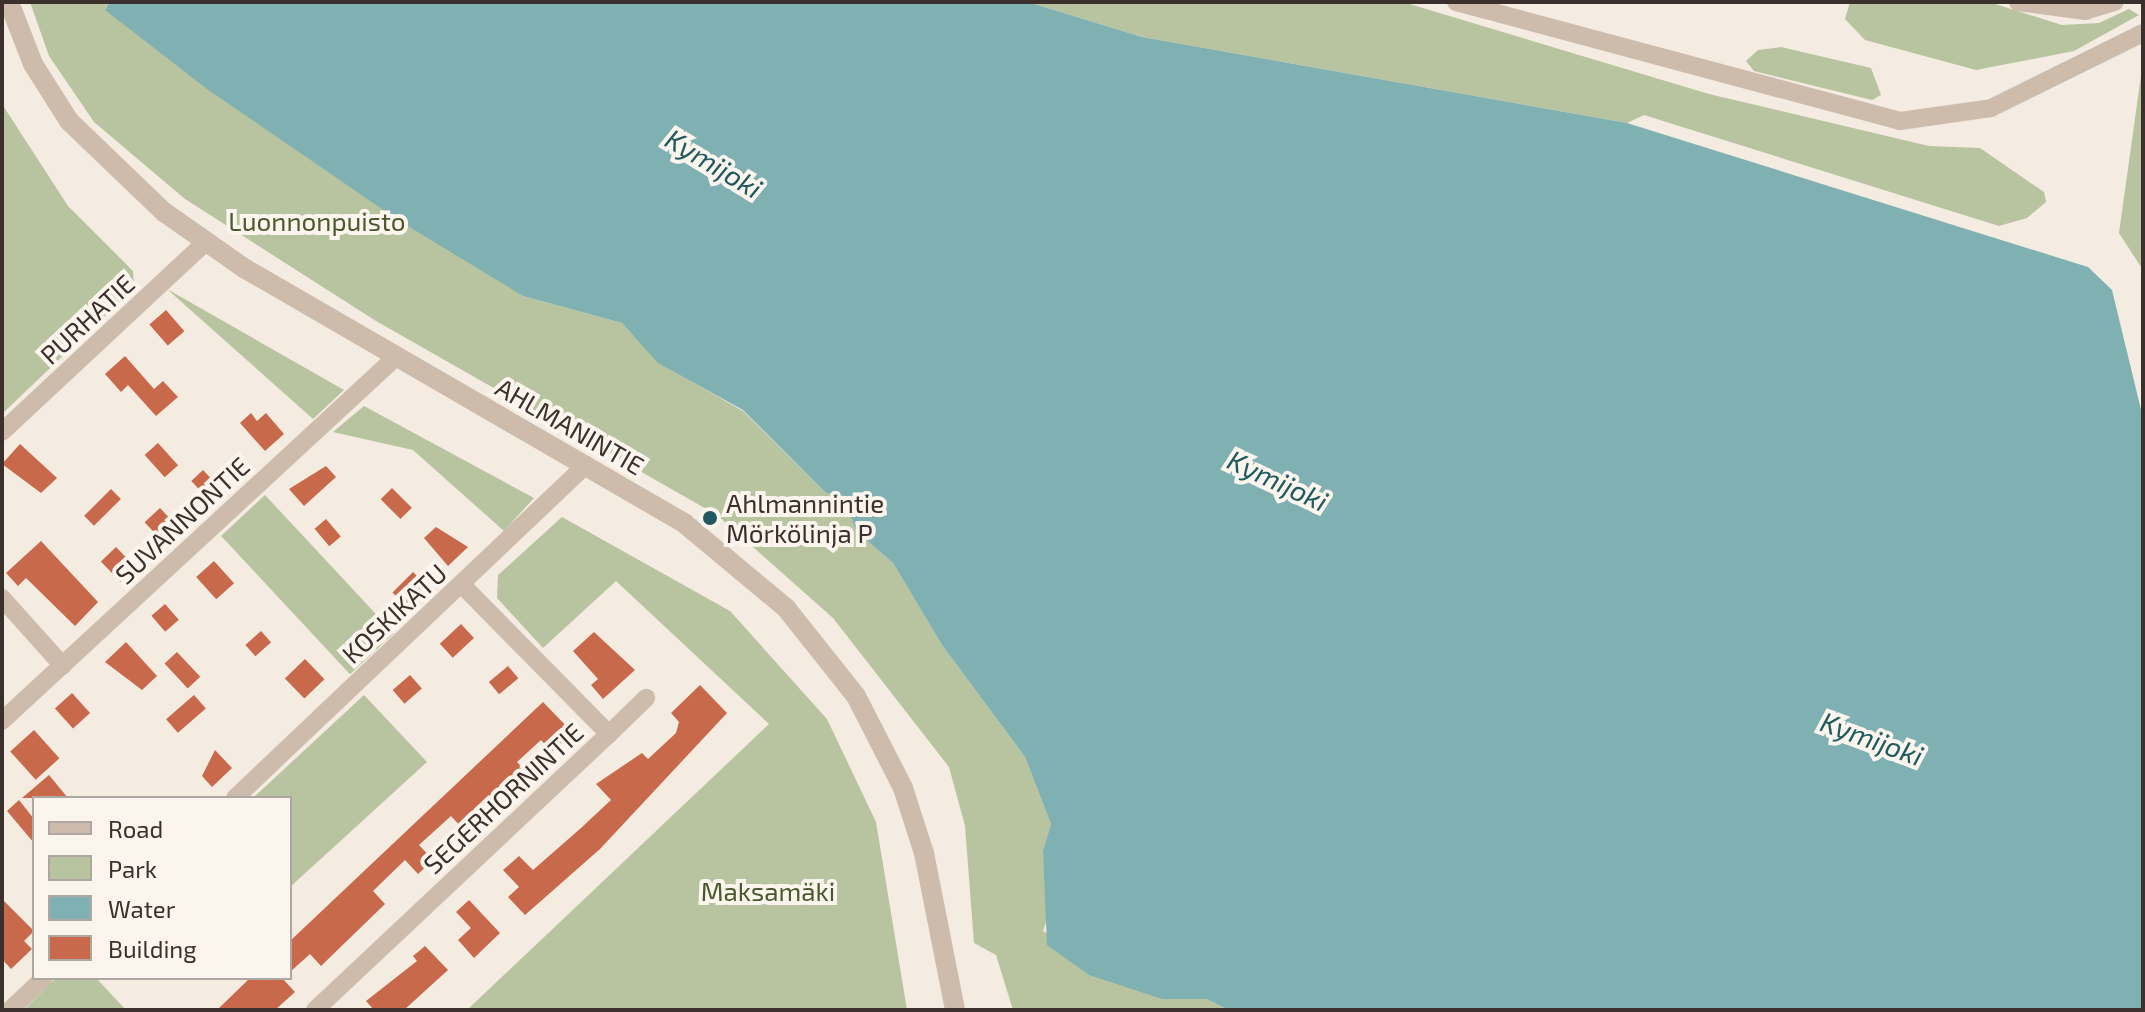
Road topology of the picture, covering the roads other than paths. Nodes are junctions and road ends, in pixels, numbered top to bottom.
1 (9, 2) edge
2 (1456, 2) edge
3 (2018, 2) edge
4 (2115, 2) edge
5 (2143, 33) edge
6 (206, 242) junction
7 (397, 356) junction
8 (2, 432) edge
9 (586, 465) junction
10 (462, 585) junction
11 (2, 598) edge
12 (63, 666) junction
13 (646, 698) dead end
14 (2, 721) edge
15 (609, 734) junction
16 (237, 796) edge
17 (42, 980) edge
18 (10, 1010) edge
19 (315, 1010) edge
20 (955, 1010) edge

1 - 6 street, AHLMANINTIE
2 - 5 street
3 - 4 street
6 - 7 street, AHLMANINTIE
6 - 8 street, PURHATIE
7 - 9 street, AHLMANINTIE
7 - 12 street, SUVANNONTIE
9 - 10 street, KOSKIKATU
9 - 20 street, AHLMANINTIE
10 - 15 street, SEGERHORNINTIE
10 - 16 street, KOSKIKATU
11 - 12 street
12 - 14 street, SUVANNONTIE
13 - 15 street
15 - 19 street, SEGERHORNINTIE
17 - 18 street

